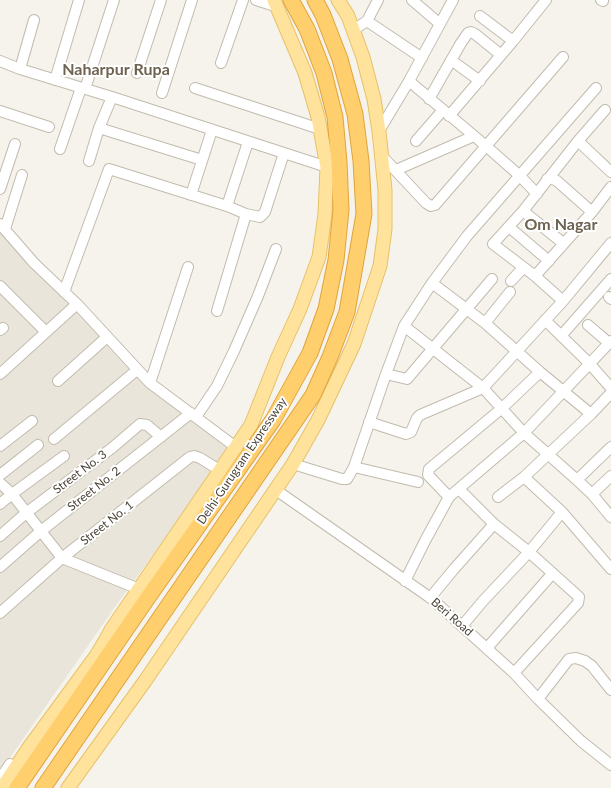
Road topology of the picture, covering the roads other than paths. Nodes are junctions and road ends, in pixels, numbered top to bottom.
1 (79, 0) edge
2 (114, 0) edge
3 (161, 0) edge
4 (192, 0) edge
5 (242, 0) edge
6 (256, 0) edge
7 (291, 0) edge
8 (315, 0) edge
9 (338, 0) edge
10 (378, 0) edge
11 (412, 0) edge
12 (453, 0) edge
13 (546, 0) edge
14 (276, 4) edge
15 (480, 16) dead end
16 (34, 20) dead end
17 (367, 21) junction
18 (440, 24) junction
19 (353, 30) junction
20 (513, 41) junction
21 (501, 55) junction
22 (563, 57) dead end
23 (422, 58) junction
24 (0, 60) edge
25 (451, 60) junction
26 (221, 63) dead end
27 (20, 69) junction
28 (137, 73) dead end
29 (55, 80) junction
30 (480, 80) junction
31 (409, 81) junction
32 (83, 88) junction
33 (195, 88) dead end
34 (596, 88) dead end
35 (162, 93) dead end
36 (112, 97) junction
37 (429, 99) junction
38 (605, 110) dead end
39 (0, 111) edge
40 (446, 113) junction
41 (49, 127) dead end
42 (99, 128) junction
43 (320, 129) junction
44 (212, 130) junction
45 (379, 132) junction
46 (474, 136) junction
47 (416, 141) dead end
48 (578, 141) junction
49 (248, 142) junction
50 (15, 144) dead end
51 (486, 146) junction
52 (60, 149) dead end
53 (284, 153) junction
54 (382, 156) junction
55 (202, 160) junction
56 (89, 161) dead end
57 (327, 167) junction
58 (396, 170) junction
59 (611, 172) edge
60 (22, 175) dead end
61 (520, 176) junction
62 (547, 180) junction
63 (611, 187) edge
64 (0, 189) edge
65 (537, 194) junction
66 (191, 195) junction
67 (227, 206) junction
68 (523, 211) junction
69 (592, 212) junction
70 (246, 214) junction
71 (2, 226) edge
72 (509, 227) junction
73 (611, 243) edge
74 (563, 244) junction
75 (276, 249) dead end
76 (549, 262) junction
77 (188, 267) dead end
78 (523, 268) junction
79 (535, 276) junction
80 (492, 279) dead end
81 (611, 279) edge
82 (511, 281) dead end
83 (432, 283) junction
84 (0, 286) edge
85 (64, 292) junction
86 (510, 292) dead end
87 (563, 301) junction
88 (77, 304) junction
89 (466, 309) junction
90 (217, 311) dead end
91 (545, 320) junction
92 (485, 322) junction
93 (588, 325) dead end
94 (404, 326) junction
95 (46, 332) junction
96 (561, 336) junction
97 (107, 337) junction
98 (610, 344) edge
99 (434, 348) junction
100 (515, 351) junction
101 (589, 363) junction
102 (137, 370) junction
103 (540, 372) junction
104 (0, 374) edge
105 (386, 374) junction
106 (58, 381) dead end
107 (150, 383) junction
108 (483, 388) junction
109 (611, 388) edge
110 (564, 391) junction
111 (611, 393) edge
112 (501, 409) junction
113 (591, 414) junction
114 (194, 415) junction
115 (32, 421) dead end
116 (369, 422) junction
117 (524, 433) junction
118 (161, 437) junction
119 (54, 439) dead end
120 (38, 445) dead end
121 (0, 446) edge
122 (611, 447) edge
123 (237, 448) junction
124 (549, 455) junction
125 (64, 456) dead end
126 (293, 464) junction
127 (354, 467) junction
128 (221, 471) junction
129 (0, 475) edge
130 (611, 476) edge
131 (524, 477) junction
132 (577, 480) junction
133 (418, 482) dead end
134 (0, 483) edge
135 (459, 489) junction
136 (276, 490) junction
137 (12, 494) junction
138 (592, 494) junction
139 (449, 497) junction
140 (498, 497) dead end
141 (0, 504) edge
142 (562, 512) junction
143 (26, 513) junction
144 (611, 517) edge
145 (494, 524) junction
146 (41, 530) junction
147 (0, 536) edge
148 (529, 552) junction
149 (62, 558) junction
150 (0, 567) edge
151 (611, 569) edge
152 (552, 574) junction
153 (405, 581) junction
154 (139, 589) junction
155 (430, 598) junction
156 (0, 613) edge
157 (129, 625) junction
158 (462, 626) junction
159 (105, 640) junction
160 (487, 648) junction
161 (131, 660) junction
162 (514, 673) junction
163 (611, 690) edge
164 (538, 699) junction
165 (611, 765) edge
166 (0, 779) edge
167 (2, 788) edge
168 (17, 788) edge
169 (43, 788) edge
170 (65, 788) edge

1 - 29 street
2 - 32 street
3 - 28 street
4 - 35 street
5 - 26 street
6 - 14 street
7 - 157 highway, Delhi-Gurugram Expressway
8 - 161 highway, Delhi-Gurugram Expressway
9 - 19 main road
10 - 17 street
11 - 18 street
12 - 18 street
13 - 20 street
14 - 43 main road
15 - 20 street
16 - 27 street
17 - 19 street
17 - 23 street
18 - 23 street
19 - 45 main road
20 - 21 street
21 - 25 street
21 - 30 street
22 - 51 street
23 - 31 street
24 - 27 street
25 - 30 street
25 - 37 street
27 - 29 street
29 - 32 street
30 - 40 street
31 - 37 street
31 - 45 street
32 - 36 street
32 - 52 street
33 - 43 street
34 - 61 street
36 - 42 street
36 - 44 street
37 - 40 street
38 - 48 street
39 - 41 street
40 - 46 street
40 - 47 street
42 - 55 street
42 - 56 street
43 - 57 main road
44 - 49 street
44 - 55 street
45 - 54 main road
46 - 51 street
46 - 58 street
48 - 59 street
48 - 62 street
49 - 53 street
49 - 67 street
50 - 64 street
51 - 58 street
51 - 61 street
53 - 57 street
53 - 70 street
54 - 58 street
54 - 126 main road
55 - 66 street
57 - 123 main road
60 - 71 street
61 - 65 street
61 - 83 street
62 - 65 street
62 - 69 street
63 - 69 street
65 - 68 street
66 - 67 street
66 - 85 street
67 - 70 street
68 - 72 street
68 - 74 street
69 - 74 street
70 - 90 street
71 - 85 street
72 - 76 street
72 - 78 street
73 - 87 street
74 - 76 street
75 - 114 street, Street No. 2
76 - 79 street
77 - 107 street
78 - 79 street
78 - 82 street
79 - 87 street
80 - 89 street
81 - 96 street
83 - 89 street
83 - 94 street
84 - 95 street
85 - 88 street
86 - 92 street
87 - 91 street
88 - 95 street
88 - 97 street
89 - 92 street
89 - 99 street
91 - 96 street
91 - 100 street
92 - 100 street
93 - 98 street
94 - 99 street
94 - 105 street
95 - 104 street
96 - 101 street
97 - 102 street
97 - 106 street
98 - 101 street
99 - 105 street
99 - 108 street
100 - 103 street
100 - 108 street
101 - 109 street
101 - 110 street
102 - 107 street
102 - 119 street
103 - 110 street
103 - 112 street
105 - 116 street
107 - 114 street
108 - 112 street
108 - 116 street
110 - 113 street
110 - 117 street
111 - 113 street
112 - 117 street
112 - 139 street
113 - 124 street
114 - 118 street, Street No. 2
114 - 123 street
115 - 121 street
116 - 127 street
117 - 124 street
117 - 135 street
118 - 143 street, Street No. 3
118 - 146 street, Street No. 2
120 - 129 street
122 - 132 street
123 - 128 main road
124 - 131 street
124 - 132 street
125 - 137 street
126 - 127 street
126 - 136 main road
127 - 133 street
128 - 149 street, Street No. 1
128 - 154 main road
130 - 138 street
131 - 140 street
131 - 142 street
132 - 138 street
134 - 137 street
135 - 139 street
135 - 145 street
136 - 153 street, Beri Road
136 - 170 main road
137 - 141 street
137 - 143 street
138 - 144 street
139 - 153 street
142 - 148 street
142 - 151 street
143 - 146 street
143 - 147 street, Street No. 3
145 - 148 street
145 - 155 street
146 - 149 street
146 - 150 street, Street No. 2
148 - 152 street
148 - 158 street
149 - 154 street
149 - 156 street, Street No. 1
152 - 160 street
152 - 162 street
153 - 155 street, Beri Road
154 - 159 main road
155 - 158 street, Beri Road
157 - 159 main road
157 - 168 highway, Delhi-Gurugram Expressway
158 - 160 street, Beri Road
159 - 166 street
159 - 167 main road
160 - 162 street, Beri Road
161 - 169 highway, Delhi-Gurugram Expressway
161 - 170 highway
162 - 164 street, Beri Road
163 - 164 street
164 - 165 street, Beri Road

